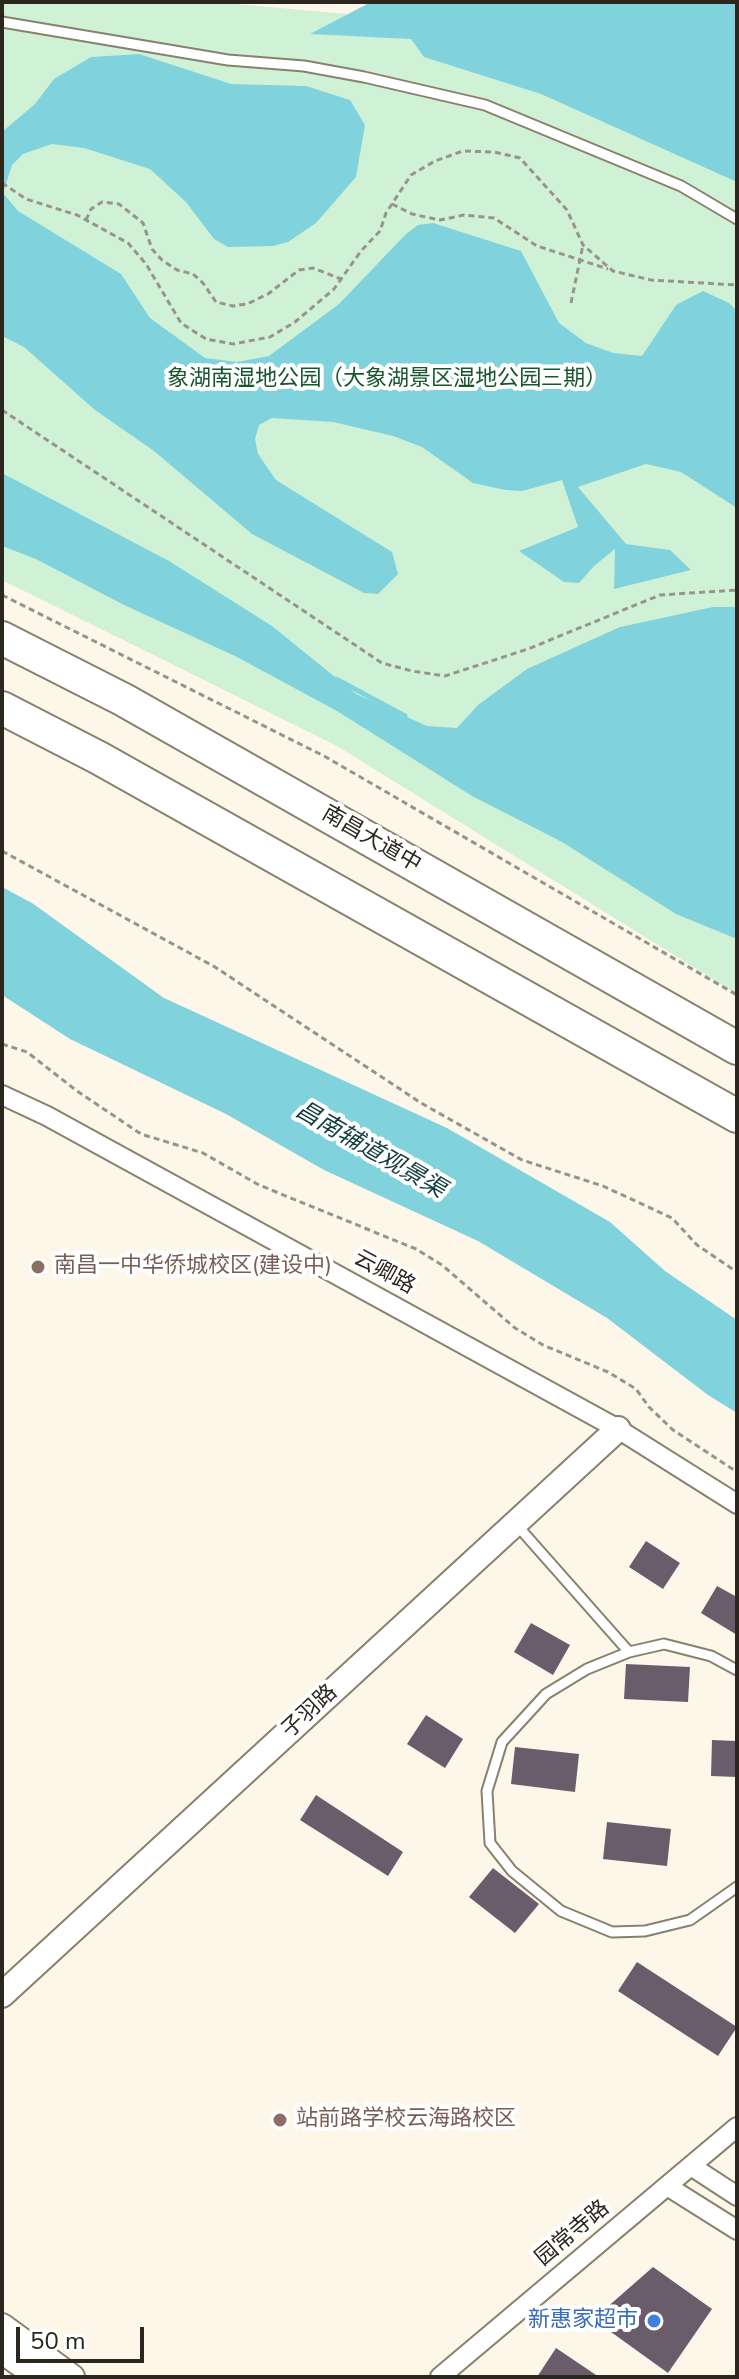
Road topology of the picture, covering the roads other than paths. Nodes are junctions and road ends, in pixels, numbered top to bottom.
1 (2, 22) edge
2 (737, 219) edge
3 (2, 638) edge
4 (2, 708) edge
5 (737, 1048) edge
6 (2, 1095) edge
7 (737, 1116) edge
8 (618, 1429) junction
9 (737, 1504) edge
10 (515, 1523) junction
11 (629, 1652) junction
12 (737, 1670) edge
13 (737, 1887) edge
14 (2, 1995) edge
15 (737, 2127) edge
16 (691, 2166) junction
17 (667, 2186) junction
18 (737, 2196) edge
19 (737, 2230) edge
20 (2, 2326) edge
21 (2, 2351) edge
22 (38, 2377) edge
23 (72, 2377) edge
24 (440, 2377) edge

1 - 2 lane
3 - 5 highway, 南昌大道中
4 - 7 highway
6 - 8 street, 云卿路
8 - 9 street, 云卿路
8 - 10 street, 子羽路
10 - 11 lane
10 - 14 street, 子羽路
11 - 12 lane
11 - 13 lane
15 - 16 street, 园常寺路
16 - 17 street, 园常寺路
16 - 18 street
17 - 19 street
17 - 24 street, 园常寺路
20 - 23 street
21 - 22 street

